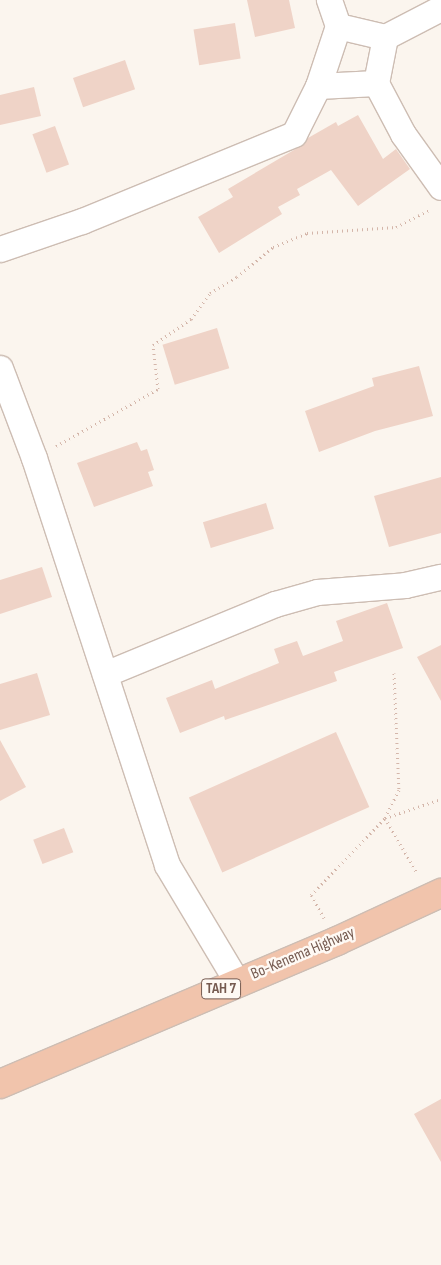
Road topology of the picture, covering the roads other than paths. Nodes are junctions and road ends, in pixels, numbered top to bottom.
1 (329, 0) edge
2 (441, 8) edge
3 (338, 26) junction
4 (385, 37) junction
5 (376, 83) junction
6 (318, 86) junction
7 (437, 198) edge
8 (0, 249) edge
9 (0, 368) edge
10 (441, 577) edge
11 (106, 674) junction
12 (436, 895) edge
13 (237, 982) junction
14 (0, 1084) edge

1 - 3 street
2 - 4 street
3 - 4 street
3 - 6 street
4 - 5 street
5 - 6 street
5 - 7 street
6 - 8 street
9 - 11 street
10 - 11 street
11 - 13 street
12 - 13 highway, Bo-Kenema Highway / TAH 7
13 - 14 highway, Bo-Kenema Highway / TAH 7

